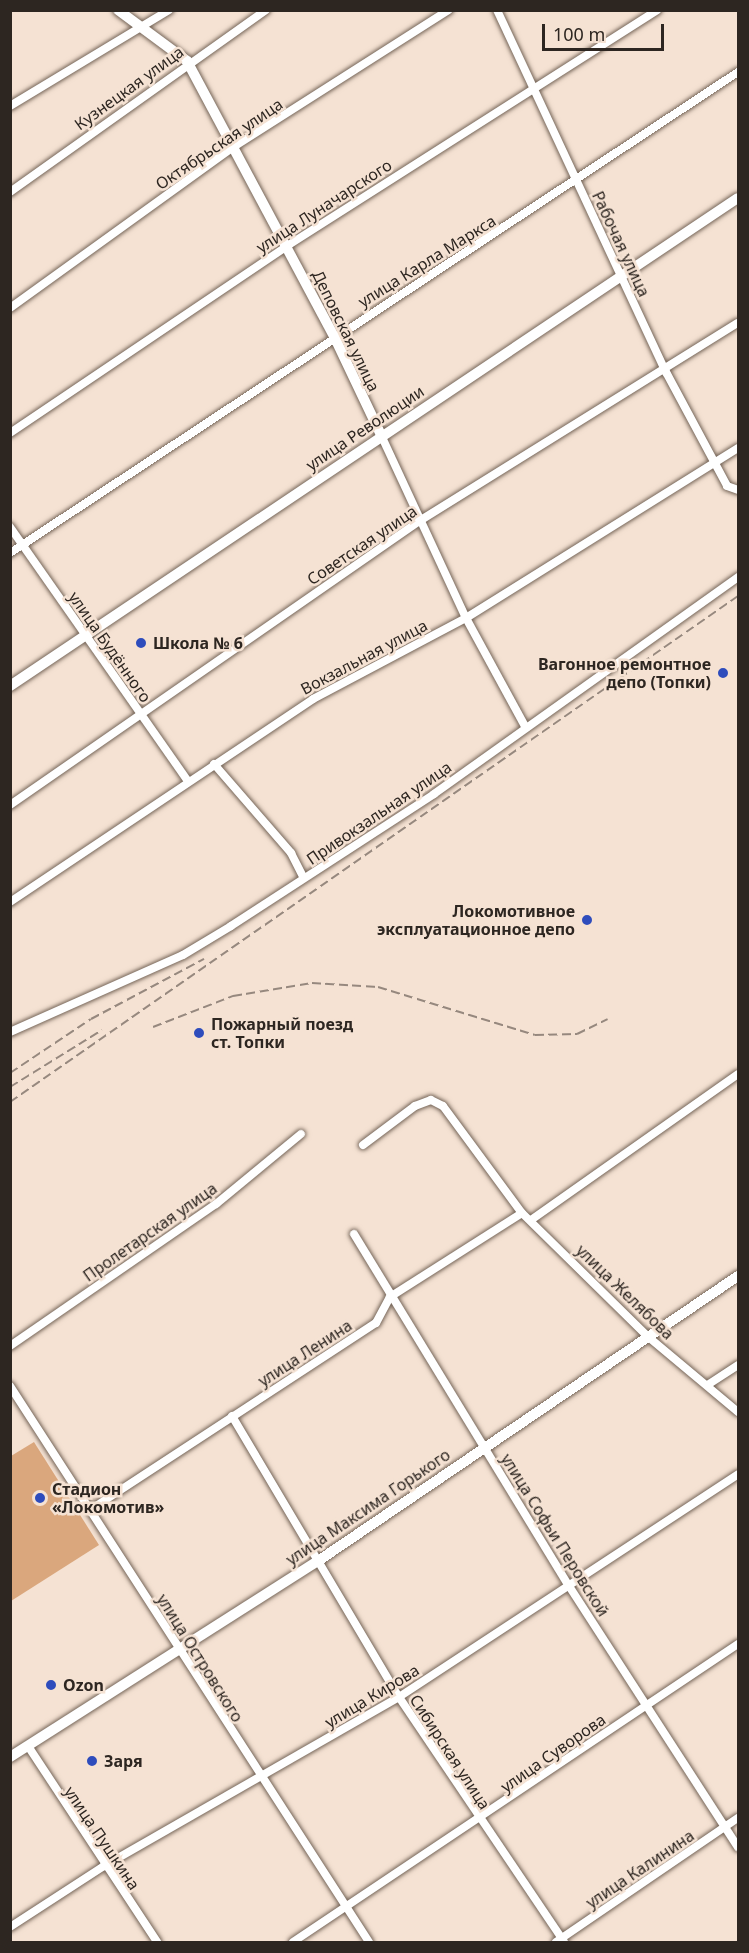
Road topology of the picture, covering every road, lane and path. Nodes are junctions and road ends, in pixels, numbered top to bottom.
1 (118, 10) edge
2 (169, 10) edge
3 (266, 10) edge
4 (449, 10) edge
5 (498, 10) edge
6 (657, 10) edge
7 (140, 32) junction
8 (187, 62) junction
9 (738, 72) edge
10 (532, 86) junction
11 (10, 106) edge
12 (232, 148) junction
13 (577, 182) junction
14 (10, 192) edge
15 (738, 198) edge
16 (287, 246) junction
17 (621, 277) junction
18 (10, 308) edge
19 (738, 323) edge
20 (334, 336) junction
21 (666, 372) junction
22 (10, 433) edge
23 (381, 435) junction
24 (738, 448) edge
25 (715, 464) junction
26 (738, 490) edge
27 (421, 520) junction
28 (10, 527) edge
29 (22, 545) junction
30 (10, 553) edge
31 (738, 577) edge
32 (466, 618) junction
33 (86, 636) junction
34 (10, 686) edge
35 (140, 713) junction
36 (525, 728) junction
37 (214, 764) junction
38 (188, 781) junction
39 (10, 805) edge
40 (304, 878) junction
41 (10, 902) edge
42 (10, 1032) edge
43 (738, 1074) edge
44 (301, 1134) dead end
45 (363, 1145) dead end
46 (522, 1213) junction
47 (531, 1220) junction
48 (354, 1234) dead end
49 (738, 1276) edge
50 (390, 1297) junction
51 (646, 1335) junction
52 (10, 1346) edge
53 (738, 1365) edge
54 (709, 1384) junction
55 (10, 1386) edge
56 (738, 1412) edge
57 (232, 1416) junction
58 (483, 1446) junction
59 (738, 1474) edge
60 (93, 1508) junction
61 (318, 1561) junction
62 (569, 1586) junction
63 (738, 1644) edge
64 (177, 1650) junction
65 (399, 1697) junction
66 (649, 1702) junction
67 (28, 1746) junction
68 (10, 1757) edge
69 (260, 1777) junction
70 (738, 1818) edge
71 (479, 1821) junction
72 (724, 1828) junction
73 (738, 1847) edge
74 (104, 1866) junction
75 (348, 1908) junction
76 (10, 1927) edge
77 (560, 1941) edge
78 (157, 1942) edge
79 (293, 1942) edge
80 (369, 1942) edge

1 - 7 street, Деповская улица
2 - 7 street
3 - 8 street, Кузнецкая улица
4 - 12 street, Октябрьская улица
5 - 10 street, Рабочая улица
6 - 10 street, улица Луначарского
7 - 8 street, Деповская улица
7 - 11 street
8 - 12 street, Деповская улица
8 - 14 street, Кузнецкая улица
9 - 13 street, улица Карла Маркса
10 - 13 street, Рабочая улица
10 - 16 street, улица Луначарского
12 - 16 street, Деповская улица
12 - 18 street, Октябрьская улица
13 - 17 street, Рабочая улица
13 - 20 street, улица Карла Маркса
15 - 17 street, улица Революции
16 - 20 street, Деповская улица
16 - 22 street, улица Луначарского
17 - 21 street, Рабочая улица
17 - 23 street, улица Революции
19 - 21 street, Советская улица
20 - 23 street, Деповская улица
20 - 29 street, улица Карла Маркса
21 - 25 street, Рабочая улица
21 - 27 street, Советская улица
23 - 27 street, Деповская улица
23 - 33 street, улица Революции
24 - 25 street, Вокзальная улица
25 - 26 street, Рабочая улица
25 - 32 street, Вокзальная улица
27 - 32 street, Деповская улица
27 - 35 street, Советская улица
28 - 29 street, улица Будённого
29 - 30 street, улица Карла Маркса
29 - 33 street, улица Будённого
31 - 36 street, Привокзальная улица
32 - 36 street, Деповская улица
32 - 37 street, Вокзальная улица
33 - 34 street, улица Революции
33 - 35 street, улица Будённого
35 - 38 street, улица Будённого
35 - 39 street, Советская улица
36 - 40 street, Привокзальная улица
37 - 38 street, Вокзальная улица
37 - 40 street
38 - 41 street, Вокзальная улица
40 - 42 street, Привокзальная улица
43 - 47 street
44 - 52 street, Пролетарская улица
45 - 46 street, улица Желябова
46 - 47 street, улица Желябова
46 - 50 street, улица Ленина
47 - 51 street, улица Желябова
48 - 50 street, улица Софьи Перовской
49 - 51 street, улица Максима Горького
50 - 57 street, улица Ленина
50 - 58 street, улица Софьи Перовской
51 - 54 street, улица Желябова
51 - 58 street, улица Максима Горького
53 - 54 street
54 - 56 street, улица Желябова
55 - 60 street, улица Островского
57 - 60 street, улица Ленина
57 - 61 street, Сибирская улица
58 - 61 street, улица Максима Горького
58 - 62 street, улица Софьи Перовской
59 - 62 street, улица Кирова
60 - 64 street, улица Островского
61 - 64 street, улица Максима Горького
61 - 65 street, Сибирская улица
62 - 65 street, улица Кирова
62 - 66 street, улица Софьи Перовской
63 - 66 street, улица Суворова
64 - 67 street, улица Максима Горького
64 - 69 street, улица Островского
65 - 69 street, улица Кирова
65 - 71 street, Сибирская улица
66 - 71 street, улица Суворова
66 - 72 street, улица Софьи Перовской
67 - 68 street, улица Максима Горького
67 - 74 street, улица Пушкина
69 - 74 street, улица Кирова
69 - 75 street, улица Островского
70 - 72 street, улица Калинина
71 - 75 street, улица Суворова
71 - 77 street, Сибирская улица
72 - 73 street, улица Софьи Перовской
72 - 77 street, улица Калинина
74 - 76 street, улица Кирова
74 - 78 street, улица Пушкина
75 - 79 street, улица Суворова
75 - 80 street, улица Островского

